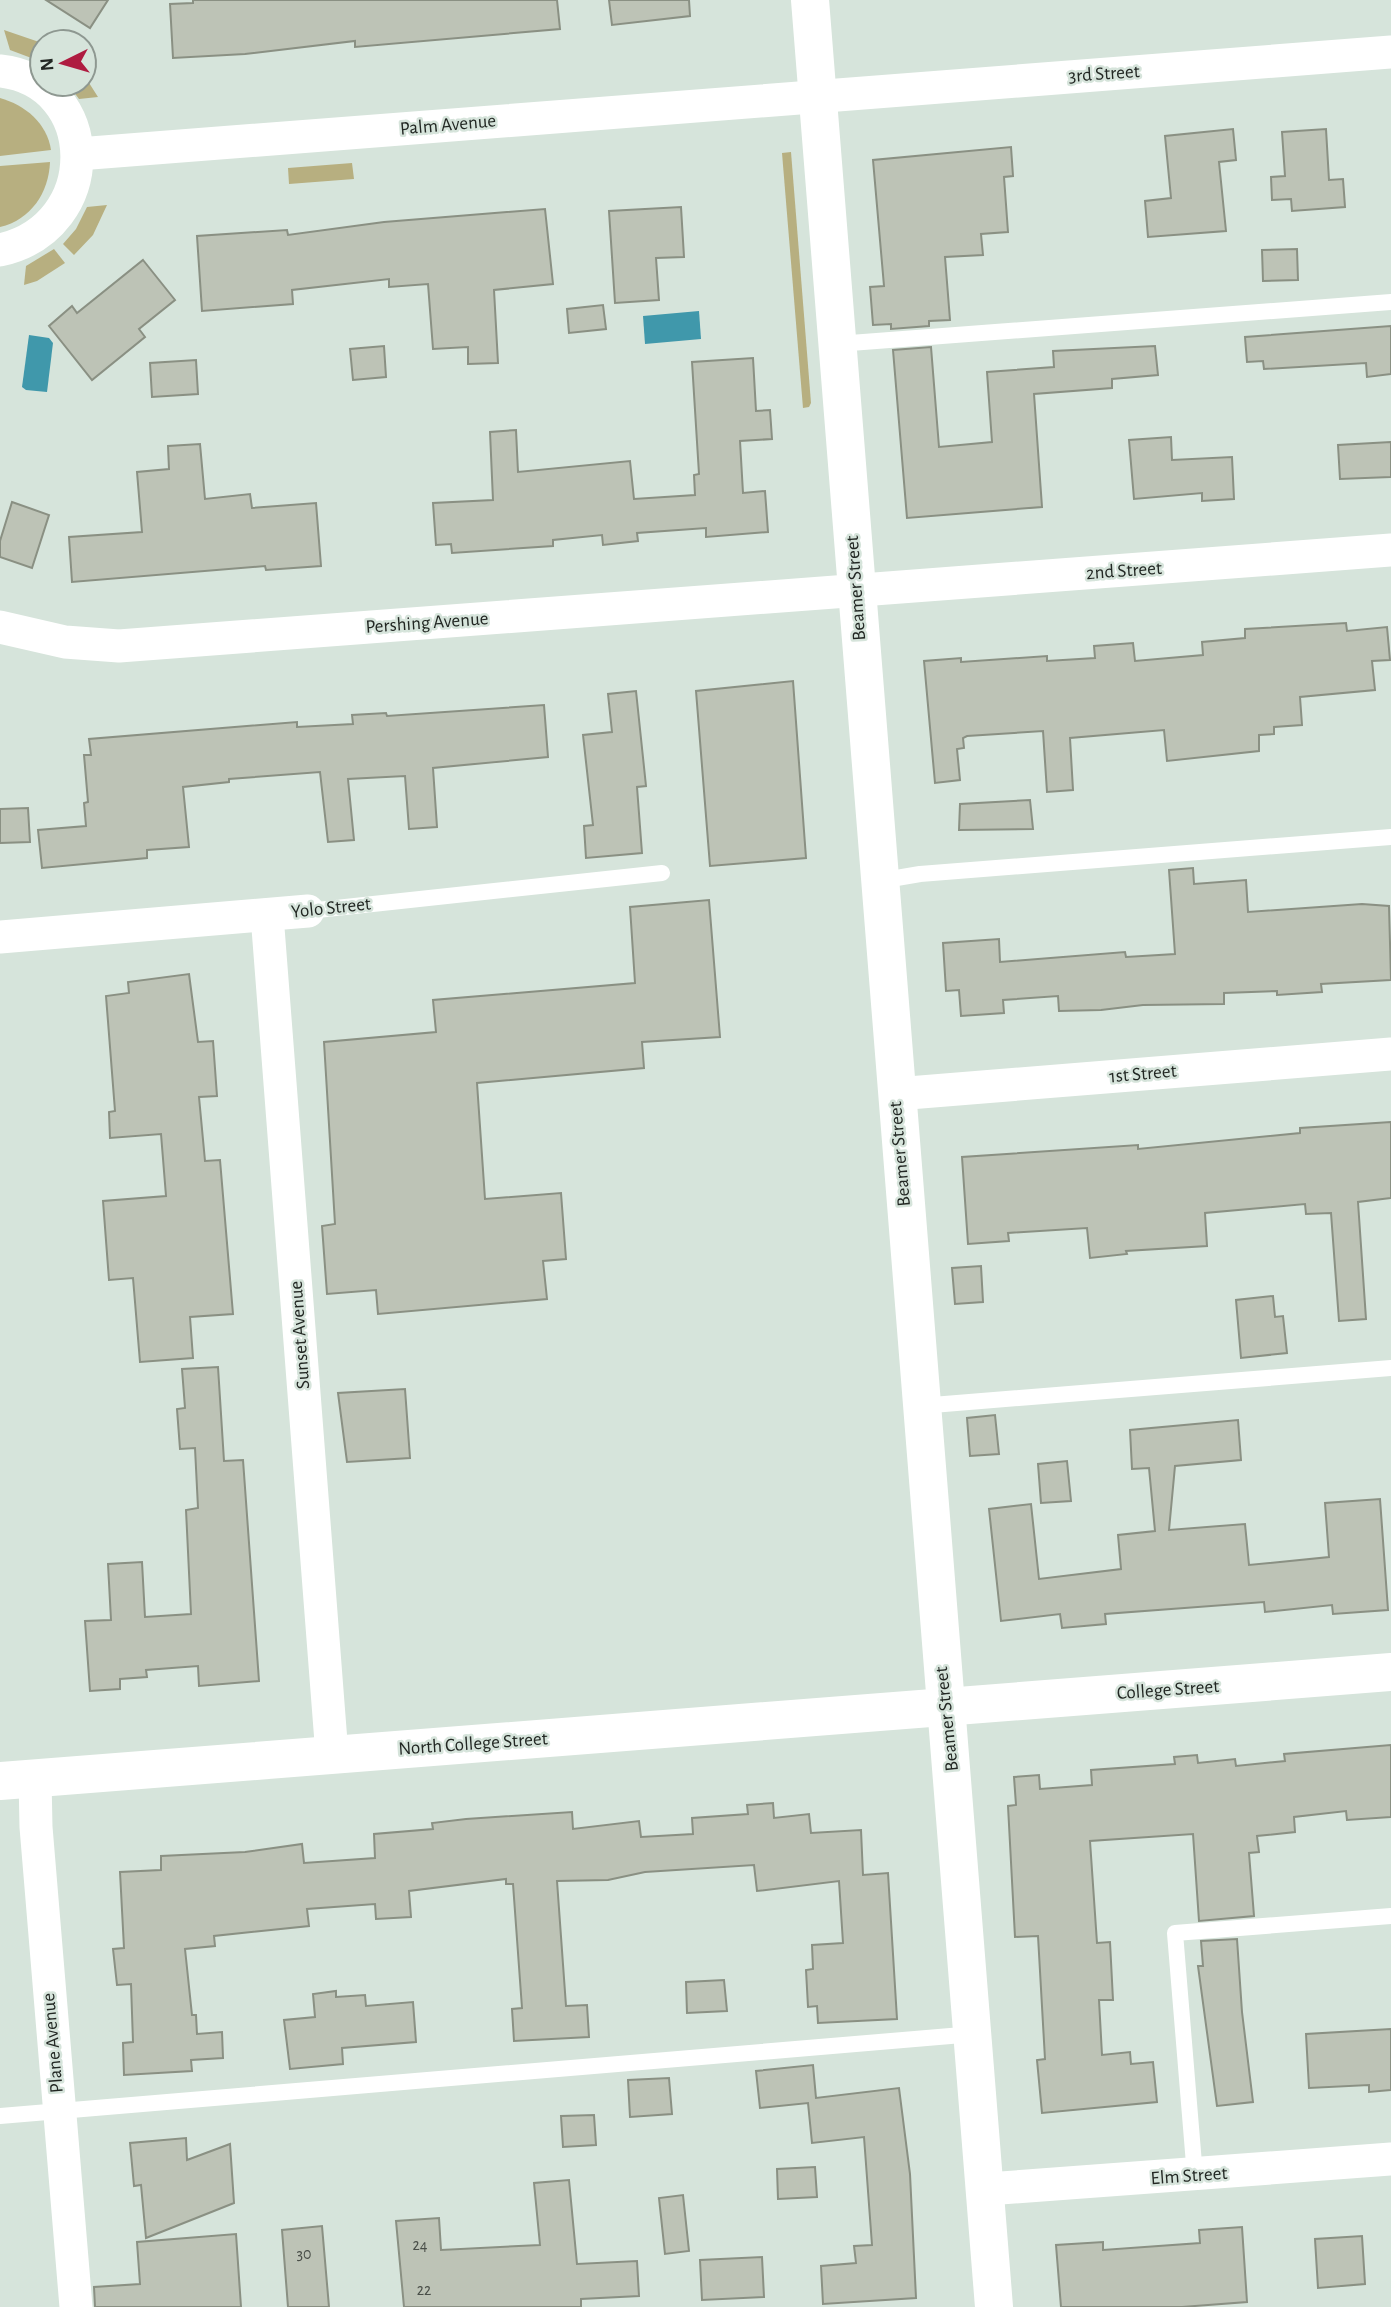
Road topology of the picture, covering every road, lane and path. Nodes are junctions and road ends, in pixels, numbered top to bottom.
1 (810, 0) edge
2 (1391, 52) edge
3 (0, 71) edge
4 (817, 96) junction
5 (78, 154) junction
6 (0, 250) edge
7 (1391, 302) edge
8 (837, 344) junction
9 (1391, 550) edge
10 (856, 591) junction
11 (0, 627) edge
12 (1391, 837) edge
13 (662, 873) dead end
14 (879, 881) junction
15 (308, 911) joint
16 (267, 915) junction
17 (0, 937) edge
18 (1391, 1054) edge
19 (896, 1094) junction
20 (1391, 1368) edge
21 (920, 1406) junction
22 (1391, 1672) edge
23 (946, 1707) junction
24 (332, 1755) junction
25 (17, 1779) edge
26 (1391, 1916) edge
27 (974, 2034) junction
28 (59, 2112) junction
29 (0, 2116) edge
30 (1391, 2159) edge
31 (1195, 2176) junction
32 (987, 2189) junction
33 (76, 2307) edge
34 (994, 2307) edge

1 - 4 street, Beamer Street
2 - 4 street, 3rd Street
3 - 5 street
4 - 5 street, Palm Avenue
4 - 8 street, Beamer Street
5 - 6 street
7 - 8 lane
8 - 10 street, Beamer Street
9 - 10 street, 2nd Street
10 - 11 street, Pershing Avenue
10 - 14 street, Beamer Street
12 - 14 lane
13 - 15 lane, Yolo Street
14 - 19 street, Beamer Street
15 - 16 street, Yolo Street
16 - 17 street, Yolo Street
16 - 24 street, Sunset Avenue
18 - 19 street, 1st Street
19 - 21 street, Beamer Street
20 - 21 lane
21 - 23 street, Beamer Street
22 - 23 street, College Street
23 - 24 street, North College Street
23 - 27 street, Beamer Street
24 - 25 street, North College Street
25 - 28 street, Plane Avenue
26 - 31 lane
27 - 28 lane
27 - 32 street, Beamer Street
28 - 29 lane
28 - 33 street, Plane Avenue
30 - 31 street, Elm Street
31 - 32 street, Elm Street
32 - 34 street, Beamer Street

